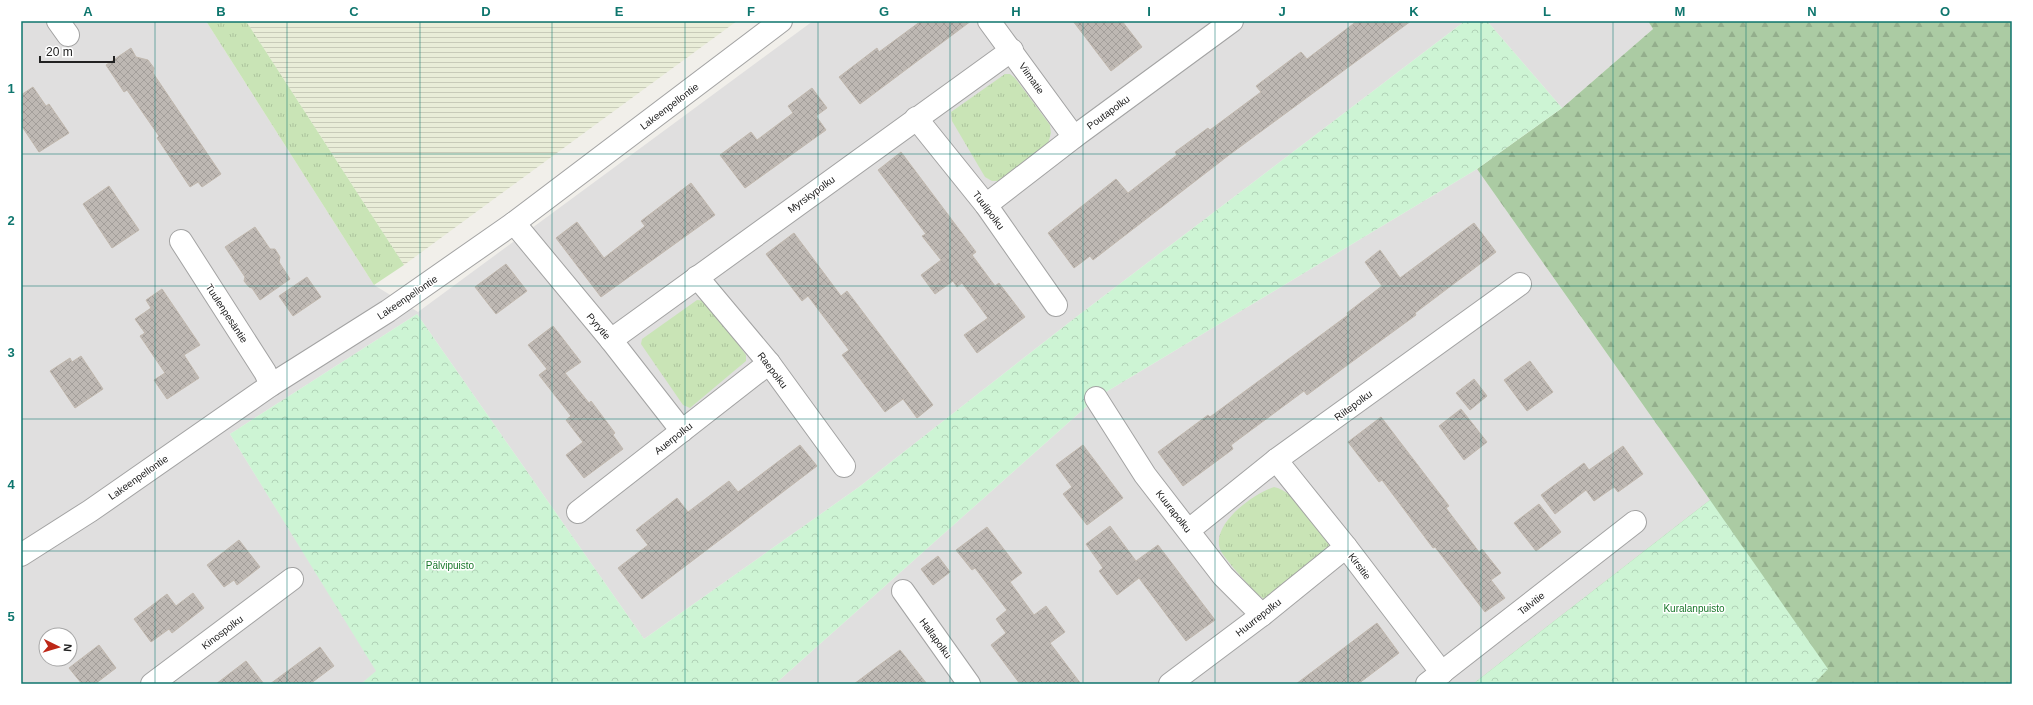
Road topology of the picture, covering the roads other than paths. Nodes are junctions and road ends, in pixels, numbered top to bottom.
1 (781, 21) edge
2 (989, 21) edge
3 (1232, 21) edge
4 (1012, 50) junction
5 (916, 118) junction
6 (1074, 137) junction
7 (986, 205) junction
8 (514, 223) junction
9 (181, 241) dead end
10 (697, 277) junction
11 (1520, 284) dead end
12 (1056, 305) dead end
13 (611, 340) junction
14 (769, 363) junction
15 (271, 385) junction
16 (1096, 398) dead end
17 (682, 431) junction
18 (1276, 460) junction
19 (844, 466) dead end
20 (578, 512) dead end
21 (1635, 522) dead end
22 (1189, 530) junction
23 (1346, 547) junction
24 (21, 555) edge
25 (292, 579) dead end
26 (903, 591) dead end
27 (1262, 615) junction
28 (1434, 679) edge
29 (152, 684) edge
30 (969, 684) edge
31 (1170, 684) edge

1 - 8 street, Lakeenpellontie
2 - 4 street, Viimatie
3 - 6 street, Poutapolku
4 - 5 street, Myrskypolku
4 - 6 street, Viimatie
5 - 7 street, Tuulipolku
5 - 10 street, Myrskypolku
6 - 7 street, Poutapolku
7 - 12 street, Tuulipolku
8 - 13 street, Pyrytie
8 - 15 street, Lakeenpellontie
9 - 15 street, Tuulenpesäntie
10 - 13 street, Myrskypolku
10 - 14 street, Raepolku
11 - 18 street, Riitepolku
13 - 17 street, Pyrytie
14 - 17 street, Auerpolku
14 - 19 street, Raepolku
15 - 24 street, Lakeenpellontie
16 - 22 street, Kuurapolku
17 - 20 street, Auerpolku
18 - 22 street, Riitepolku
18 - 23 street, Kirsitie
21 - 28 street, Talvitie
22 - 27 street, Kuurapolku
23 - 27 street, Huurrepolku
23 - 28 street, Kirsitie
25 - 29 street, Kinospolku
26 - 30 street, Hallapolku
27 - 31 street, Huurrepolku

